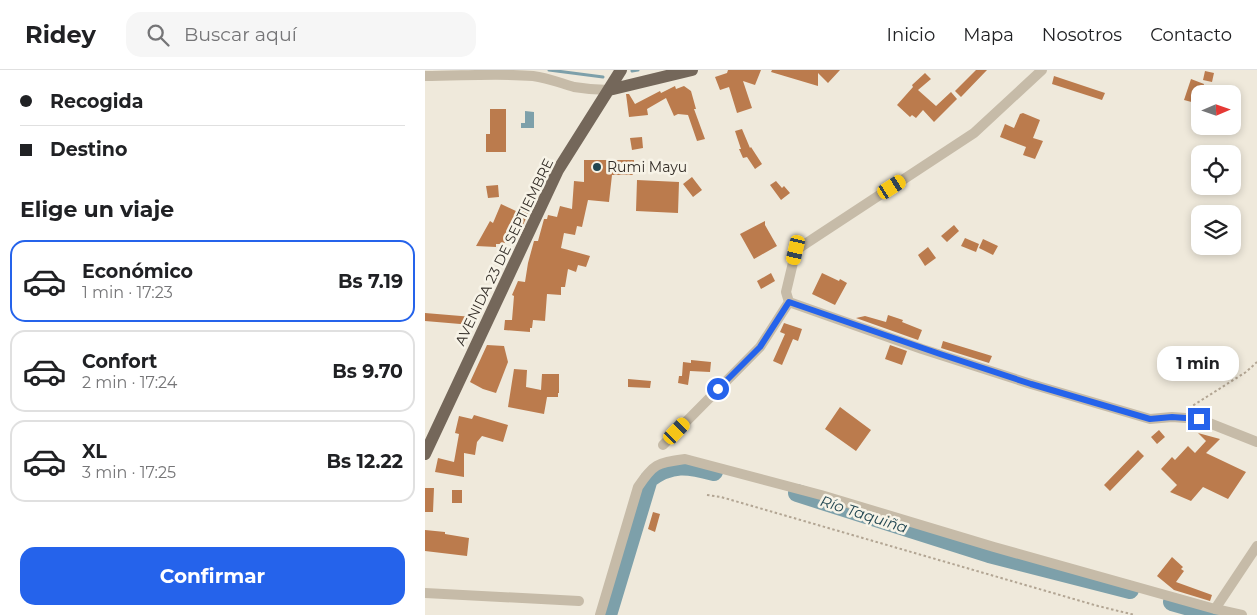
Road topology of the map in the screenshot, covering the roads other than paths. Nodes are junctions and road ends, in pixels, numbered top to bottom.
1 (621, 70) edge
2 (692, 70) edge
3 (1042, 70) edge
4 (425, 76) edge
5 (612, 86) junction
6 (789, 302) junction
7 (1257, 442) edge
8 (663, 446) dead end
9 (426, 449) edge
10 (1257, 546) edge
11 (425, 592) edge
12 (579, 601) dead end
13 (1215, 609) junction
14 (600, 615) edge
15 (1241, 615) edge

1 - 5 main road, AVENIDA 23 DE SEPTIEMBRE
2 - 5 main road
3 - 6 street
4 - 5 street
5 - 9 main road, AVENIDA 23 DE SEPTIEMBRE
6 - 7 street
6 - 8 street
10 - 13 street
11 - 12 street
13 - 14 street
13 - 15 street

